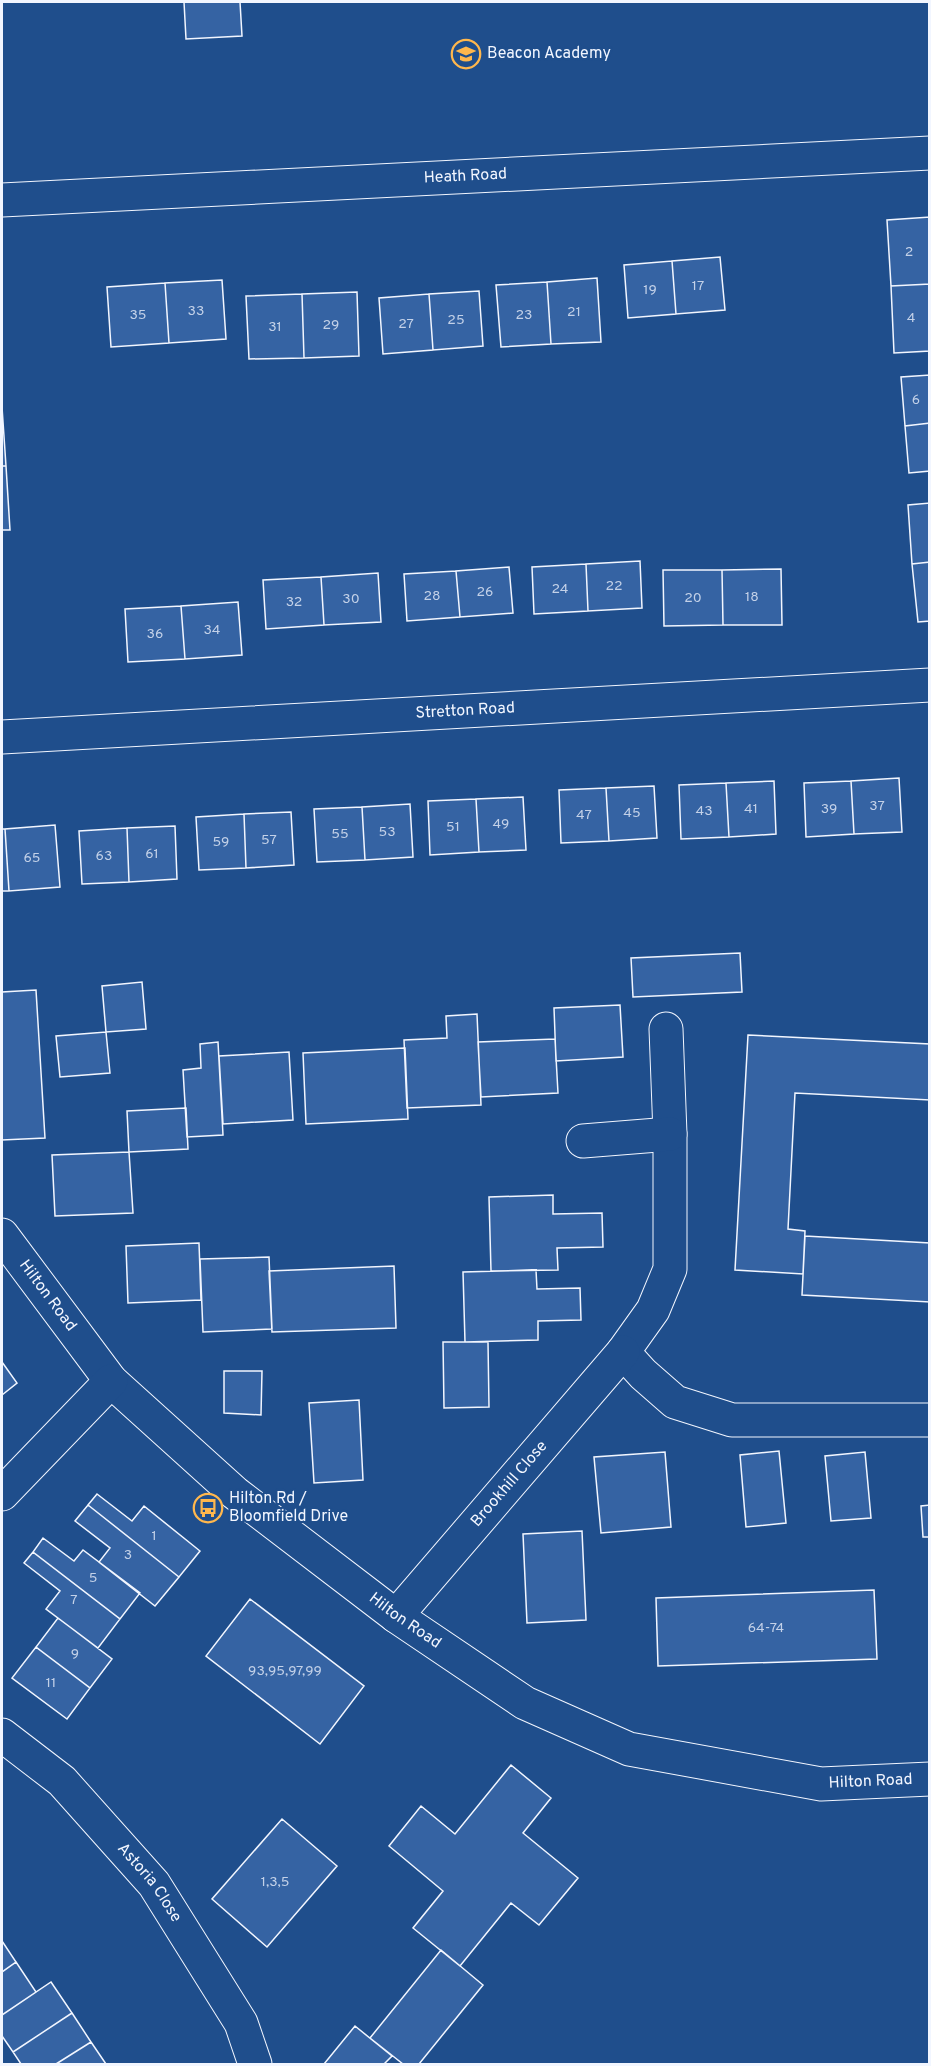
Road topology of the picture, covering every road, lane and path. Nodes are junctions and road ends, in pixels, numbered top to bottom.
1 (930, 153) edge
2 (2, 200) edge
3 (930, 685) edge
4 (2, 737) edge
5 (666, 1029) dead end
6 (670, 1134) junction
7 (583, 1141) dead end
8 (2, 1235) edge
9 (623, 1352) junction
10 (111, 1381) junction
11 (930, 1420) edge
12 (2, 1494) edge
13 (396, 1616) junction
14 (2, 1735) edge
15 (930, 1779) edge
16 (255, 2064) edge

1 - 2 street, Heath Road
3 - 4 street, Stretton Road
5 - 6 street, Brookhill Close
6 - 7 street
6 - 9 street, Brookhill Close
8 - 10 street, Hilton Road
9 - 11 street
9 - 13 street, Brookhill Close
10 - 12 street
10 - 13 street, Hilton Road
13 - 15 street, Hilton Road
14 - 16 street, Astoria Close

